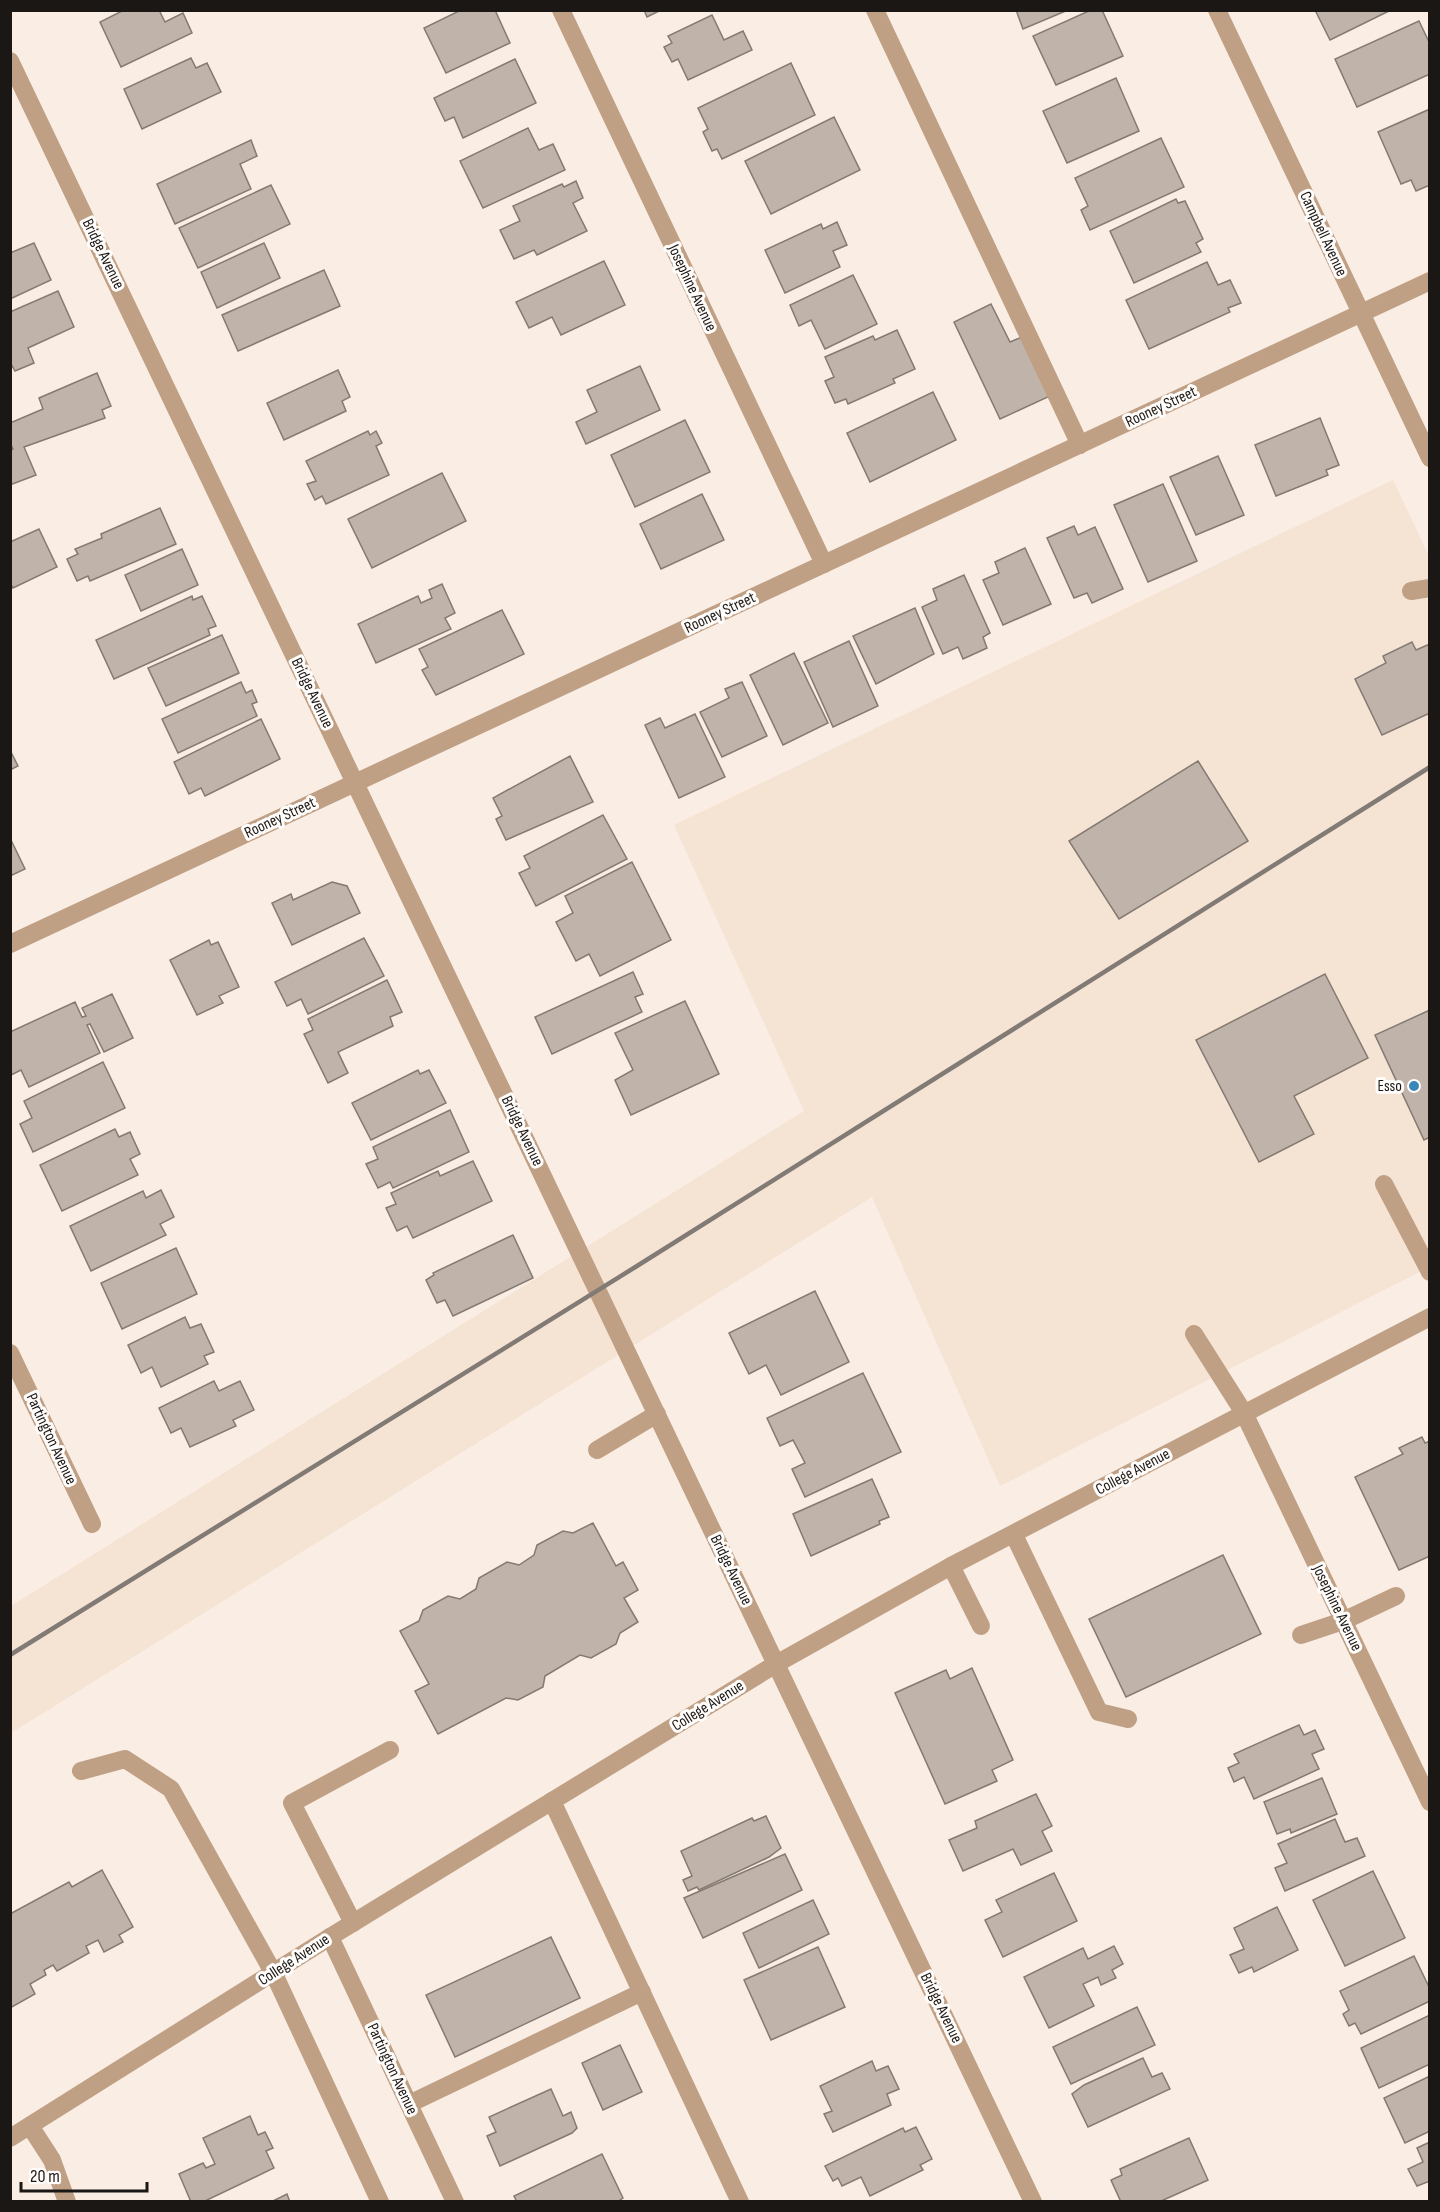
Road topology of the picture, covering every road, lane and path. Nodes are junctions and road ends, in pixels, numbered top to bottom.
1 (561, 10) edge
2 (875, 10) edge
3 (1217, 10) edge
4 (10, 61) edge
5 (1430, 281) edge
6 (1360, 314) junction
7 (1080, 445) junction
8 (1430, 458) edge
9 (824, 564) junction
10 (1430, 588) edge
11 (1411, 591) dead end
12 (356, 783) junction
13 (10, 944) edge
14 (1384, 1184) dead end
15 (1430, 1272) edge
16 (1430, 1317) edge
17 (1194, 1334) dead end
18 (10, 1353) edge
19 (1244, 1413) junction
20 (657, 1414) junction
21 (597, 1450) dead end
22 (92, 1524) dead end
23 (1014, 1535) junction
24 (951, 1566) junction
25 (1396, 1596) dead end
26 (1343, 1621) junction
27 (981, 1626) dead end
28 (1301, 1635) dead end
29 (776, 1664) junction
30 (1128, 1719) dead end
31 (390, 1750) dead end
32 (81, 1771) dead end
33 (552, 1801) junction
34 (1430, 1802) edge
35 (354, 1923) junction
36 (330, 1937) junction
37 (274, 1974) junction
38 (642, 1992) junction
39 (408, 2104) junction
40 (30, 2126) junction
41 (10, 2138) edge
42 (67, 2202) edge
43 (380, 2202) edge
44 (455, 2202) edge
45 (740, 2202) edge
46 (1033, 2202) edge

1 - 9 street, Josephine Avenue
2 - 7 street
3 - 6 street, Campbell Avenue
4 - 12 street, Bridge Avenue
5 - 6 street, Rooney Street
6 - 7 street, Rooney Street
6 - 8 street, Campbell Avenue
7 - 9 street, Rooney Street
9 - 12 street, Rooney Street
10 - 11 street
12 - 13 street, Rooney Street
12 - 20 street, Bridge Avenue
14 - 15 street
16 - 19 street, College Avenue
17 - 19 street, Josephine Avenue
18 - 22 street, Partington Avenue
19 - 23 street, College Avenue
19 - 26 street, Josephine Avenue
20 - 21 street
20 - 29 street, Bridge Avenue
23 - 24 street, College Avenue
23 - 30 street
24 - 27 street
24 - 29 street, College Avenue
25 - 26 street
26 - 28 street
26 - 34 street, Josephine Avenue
29 - 33 street, College Avenue
29 - 46 street, Bridge Avenue
31 - 35 street
32 - 37 street
33 - 35 street, College Avenue
33 - 38 street
35 - 36 street, College Avenue
36 - 37 street, College Avenue
36 - 39 street, Partington Avenue
37 - 40 street, College Avenue
37 - 43 street
38 - 39 street
38 - 45 street
39 - 44 street, Partington Avenue
40 - 41 street, College Avenue
40 - 42 street

